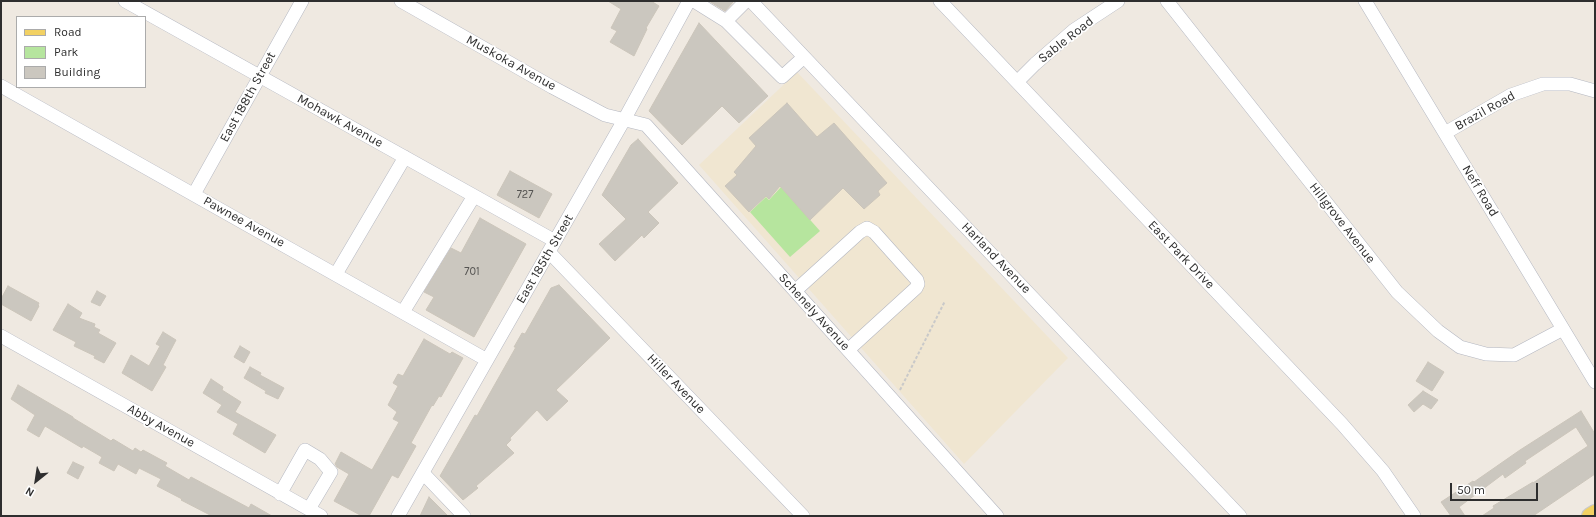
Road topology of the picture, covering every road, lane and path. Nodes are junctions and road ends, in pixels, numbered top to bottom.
1 (125, 1) edge
2 (302, 1) edge
3 (401, 1) edge
4 (746, 1) edge
5 (751, 1) edge
6 (940, 1) edge
7 (1118, 1) edge
8 (1167, 1) edge
9 (1364, 1) edge
10 (688, 2) edge
11 (726, 21) junction
12 (804, 57) junction
13 (260, 76) junction
14 (1016, 82) junction
15 (1, 86) edge
16 (1595, 91) edge
17 (624, 120) junction
18 (1445, 134) junction
19 (405, 158) junction
20 (194, 194) junction
21 (474, 196) junction
22 (552, 247) junction
23 (336, 274) junction
24 (796, 291) junction
25 (945, 301) dead end
26 (403, 312) junction
27 (1563, 329) junction
28 (1, 336) edge
29 (848, 350) junction
30 (487, 360) junction
31 (1595, 382) edge
32 (899, 391) dead end
33 (423, 473) junction
34 (280, 494) junction
35 (309, 509) junction
36 (1595, 513) edge
37 (320, 516) edge
38 (398, 516) edge
39 (464, 516) edge
40 (803, 516) edge
41 (997, 516) edge
42 (1240, 516) edge
43 (1414, 516) edge
44 (1590, 516) edge

1 - 13 street, Mohawk Avenue
2 - 13 street, East 188th Street
3 - 17 street, Muskoka Avenue
4 - 11 street
5 - 12 street, Harland Avenue
6 - 14 street, East Park Drive
7 - 14 street, Sable Road
8 - 27 street, Hillgrove Avenue
9 - 18 street, Neff Road
10 - 11 street
10 - 17 street, East 185th Street
11 - 12 street
12 - 42 street, Harland Avenue
13 - 19 street, Mohawk Avenue
13 - 20 street, East 188th Street
14 - 43 street, East Park Drive
15 - 20 street, Pawnee Avenue
16 - 18 street, Brazil Road
17 - 22 street, East 185th Street
17 - 24 street, Schenely Avenue
18 - 27 street, Neff Road
19 - 21 street, Mohawk Avenue
19 - 23 street
20 - 23 street, Pawnee Avenue
21 - 22 street, Mohawk Avenue
21 - 26 street
22 - 30 street, East 185th Street
22 - 40 street, Hiller Avenue
23 - 26 street, Pawnee Avenue
24 - 29 street, Schenely Avenue
24 - 29 street
25 - 32 path
26 - 30 street, Pawnee Avenue
27 - 31 street, Neff Road
28 - 34 street, Abby Avenue
29 - 41 street, Schenely Avenue
30 - 33 street, East 185th Street
33 - 38 street, East 185th Street
33 - 39 street
34 - 35 street, Abby Avenue
34 - 35 street
35 - 37 street, Abby Avenue
36 - 44 main road

